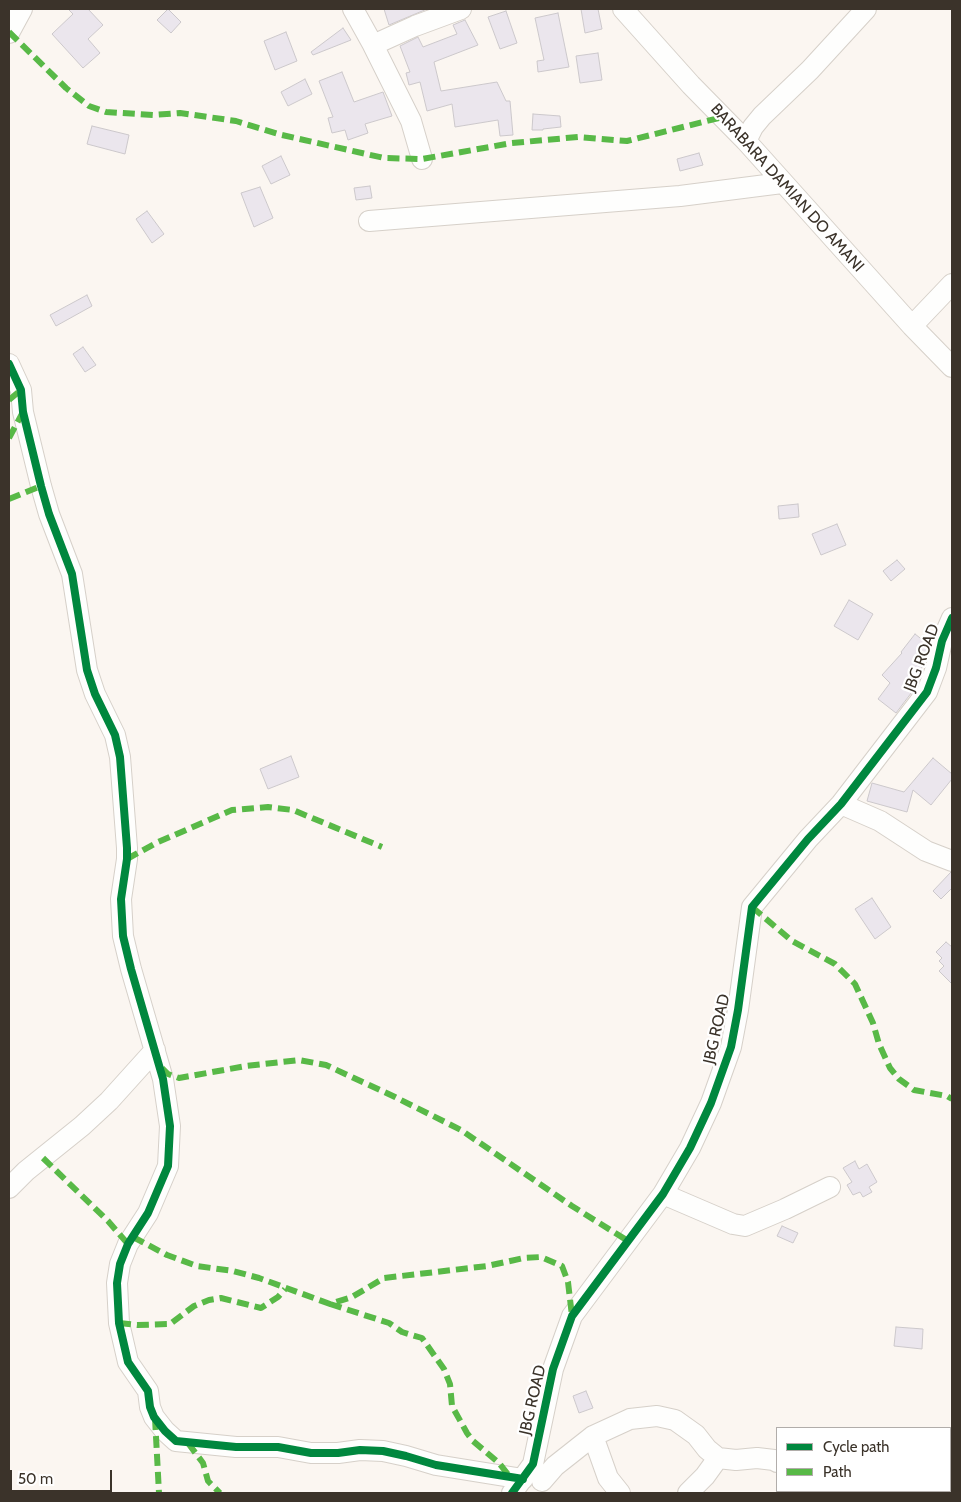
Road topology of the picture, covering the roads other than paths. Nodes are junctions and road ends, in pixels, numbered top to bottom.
1 (22, 9) edge
2 (353, 9) edge
3 (461, 9) edge
4 (623, 9) edge
5 (866, 9) edge
6 (9, 33) edge
7 (374, 45) junction
8 (746, 141) junction
9 (422, 159) dead end
10 (782, 183) junction
11 (369, 221) dead end
12 (952, 284) edge
13 (912, 326) junction
14 (9, 364) edge
15 (952, 367) edge
16 (952, 618) edge
17 (841, 804) junction
18 (952, 861) edge
19 (155, 1050) junction
20 (830, 1187) dead end
21 (9, 1188) edge
22 (663, 1194) junction
23 (593, 1436) junction
24 (718, 1458) junction
25 (776, 1461) edge
26 (532, 1482) edge
27 (620, 1493) edge
28 (688, 1493) edge

1 - 6 street
2 - 7 street
3 - 7 street
4 - 8 street, BARABARA DAMIAN DO AMANI
5 - 8 street
7 - 9 street
8 - 10 street, BARABARA DAMIAN DO AMANI
10 - 11 street
10 - 13 street, BARABARA DAMIAN DO AMANI
12 - 13 street
13 - 15 street, BARABARA DAMIAN DO AMANI
14 - 19 street
16 - 17 street, JBG ROAD
17 - 18 street
17 - 22 street, JBG ROAD
19 - 21 street
19 - 26 street
20 - 22 street
22 - 26 street, JBG ROAD
23 - 24 street
23 - 26 street
23 - 27 street
24 - 25 street
24 - 28 street

